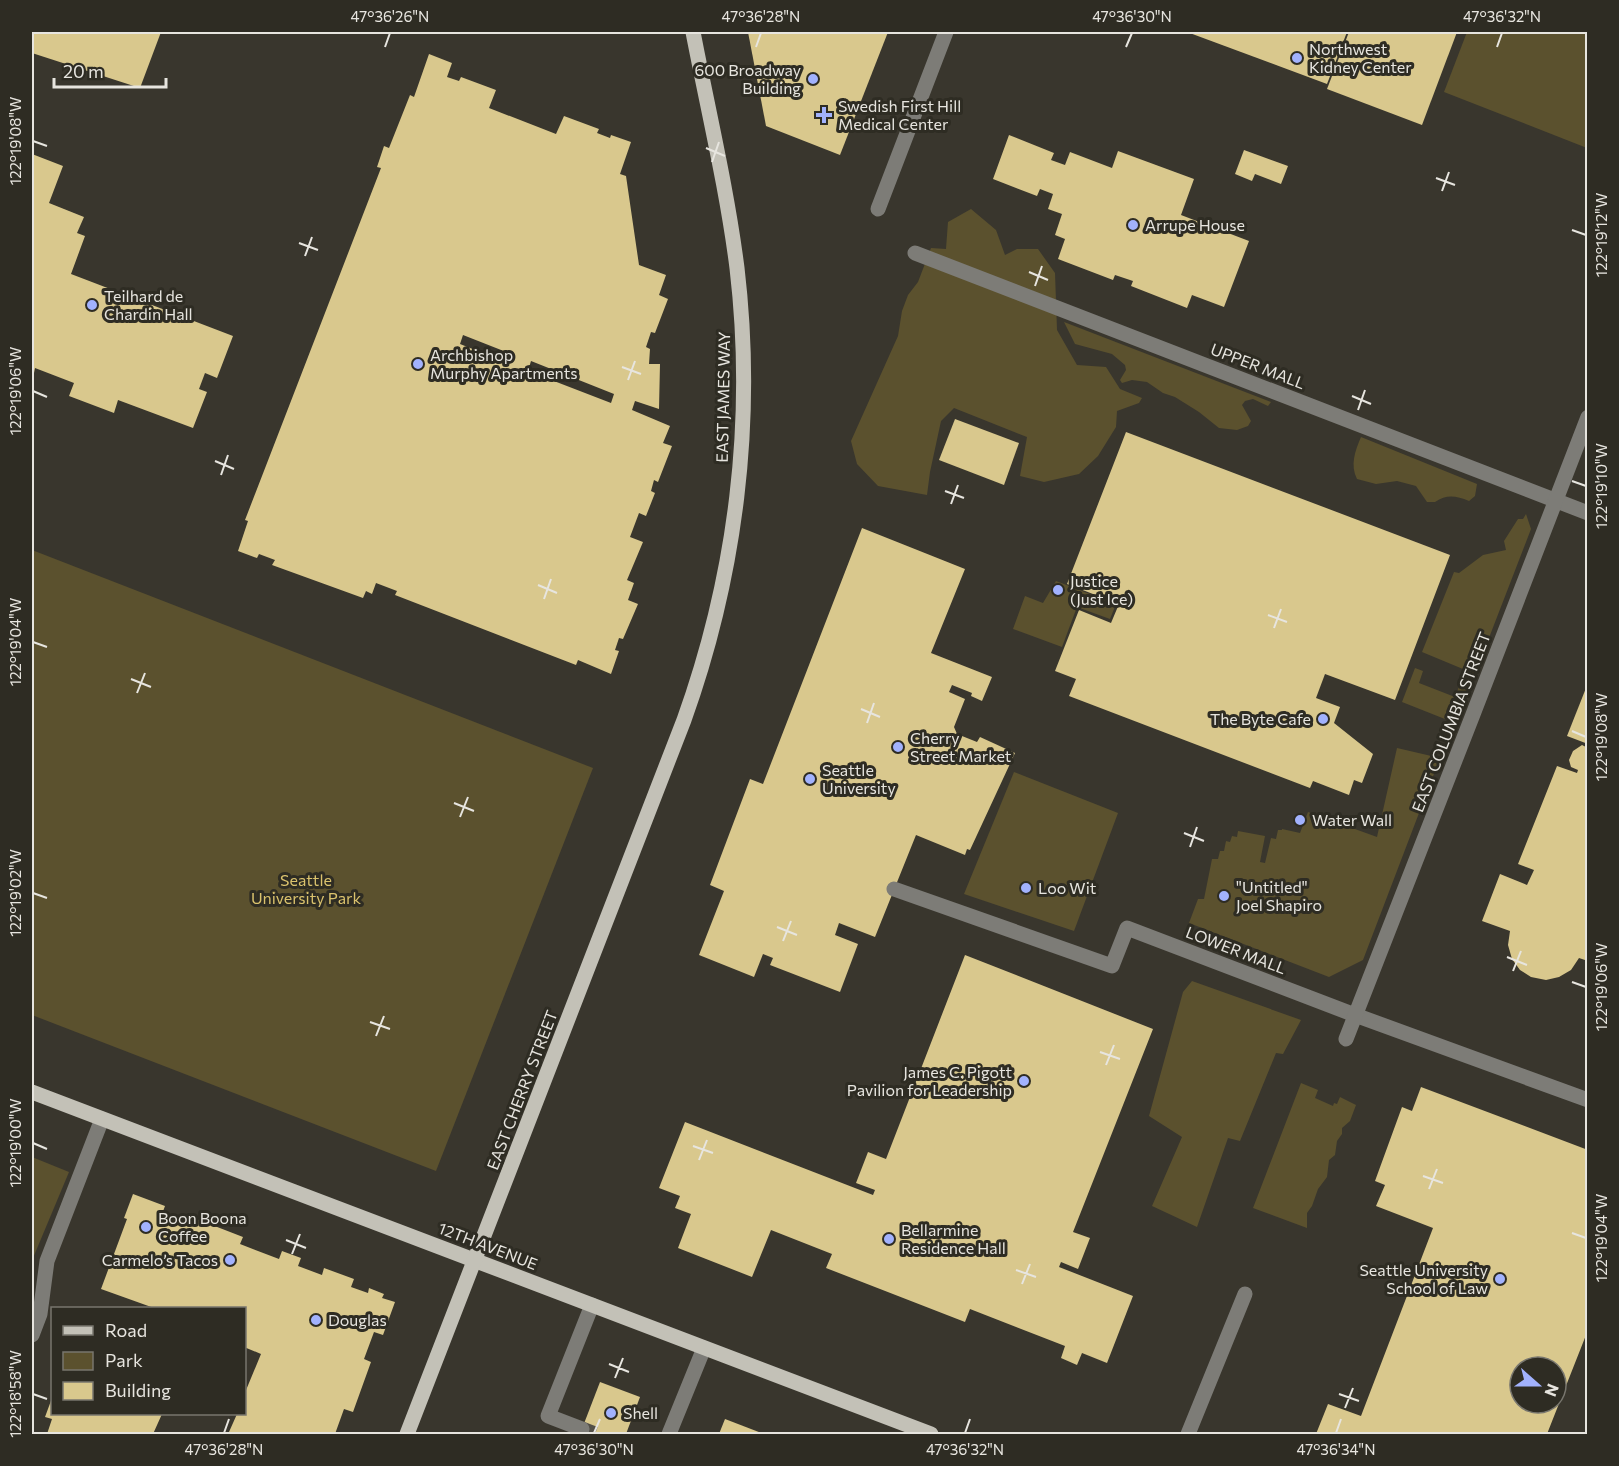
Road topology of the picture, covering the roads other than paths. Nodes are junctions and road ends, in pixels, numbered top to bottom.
1 (693, 32) edge
2 (946, 32) edge
3 (878, 209) dead end
4 (915, 253) dead end
5 (1587, 417) edge
6 (1556, 501) junction
7 (1587, 513) edge
8 (669, 758) joint
9 (894, 889) dead end
10 (1355, 1015) junction
11 (1346, 1039) dead end
12 (32, 1092) edge
13 (1587, 1100) edge
14 (102, 1119) junction
15 (475, 1260) junction
16 (1245, 1294) dead end
17 (592, 1305) junction
18 (32, 1335) edge
19 (704, 1348) junction
20 (582, 1429) dead end
21 (408, 1434) edge
22 (669, 1434) edge
23 (931, 1434) edge
24 (1188, 1434) edge

1 - 8 main road, EAST JAMES WAY
2 - 3 street
4 - 6 street, UPPER MALL
5 - 6 street, EAST COLUMBIA STREET
6 - 7 street, UPPER MALL
6 - 10 street, EAST COLUMBIA STREET
8 - 15 main road, EAST CHERRY STREET
9 - 10 street, LOWER MALL
10 - 11 street, EAST COLUMBIA STREET
10 - 13 street, LOWER MALL
12 - 14 main road, 12TH AVENUE
14 - 15 main road, 12TH AVENUE
14 - 18 street
15 - 17 main road, 12TH AVENUE
15 - 21 main road, EAST CHERRY STREET
16 - 24 street
17 - 19 main road, 12TH AVENUE
17 - 20 street
19 - 22 street
19 - 23 main road, 12TH AVENUE

